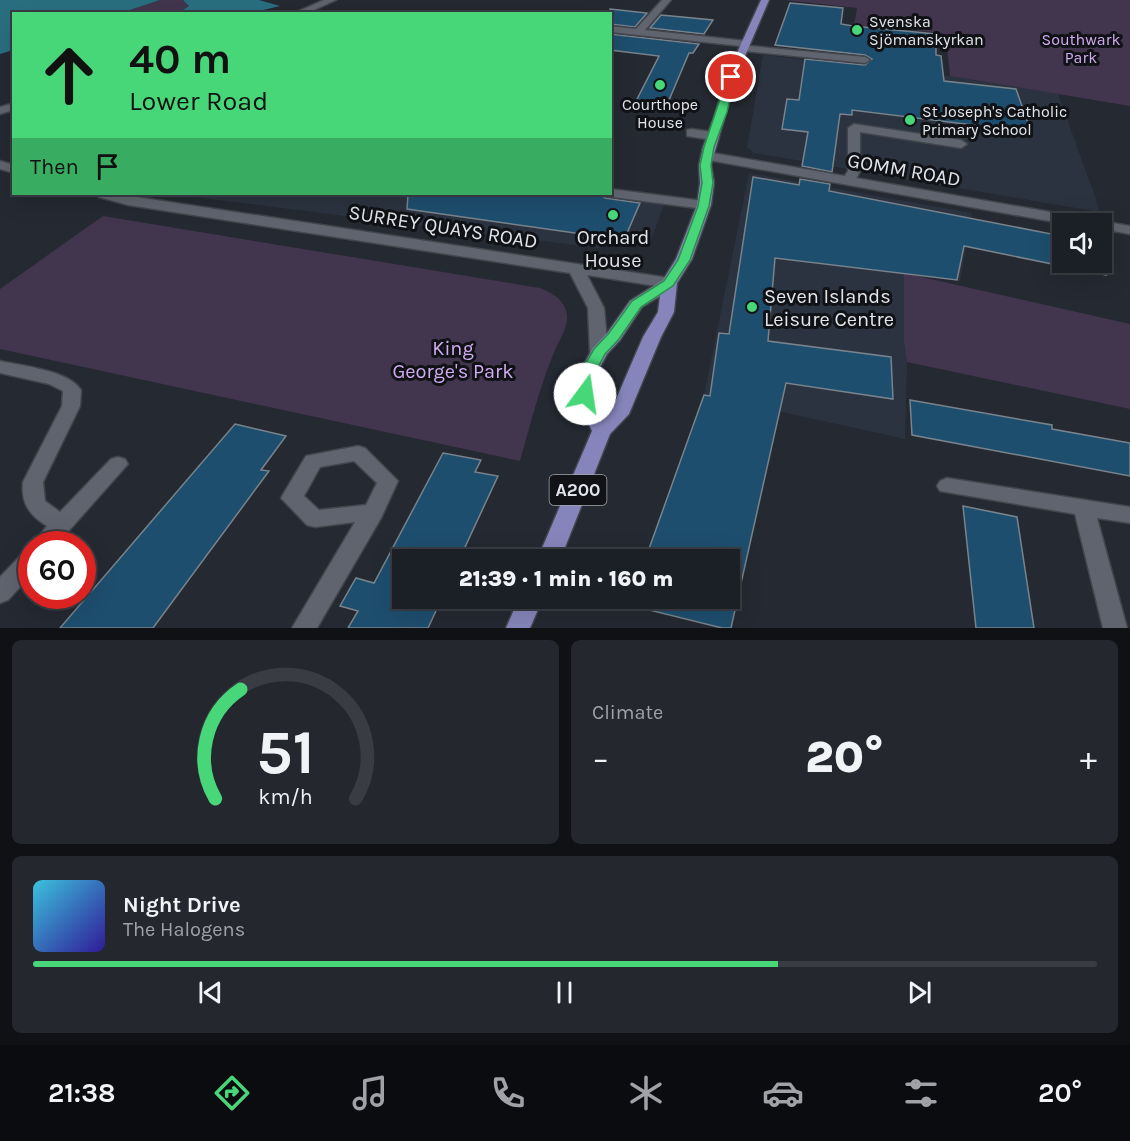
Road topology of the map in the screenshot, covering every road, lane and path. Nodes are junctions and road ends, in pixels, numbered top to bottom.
1 (332, 0) edge
2 (667, 0) edge
3 (765, 0) edge
4 (301, 12) edge
5 (612, 29) edge
6 (638, 32) junction
7 (745, 46) junction
8 (865, 60) dead end
9 (692, 133) dead end
10 (713, 136) junction
11 (962, 144) dead end
12 (707, 156) junction
13 (849, 180) junction
14 (612, 193) edge
15 (107, 195) edge
16 (704, 206) junction
17 (1052, 217) edge
18 (1112, 227) edge
19 (1130, 230) edge
20 (576, 269) junction
21 (669, 283) junction
22 (599, 352) junction
23 (0, 367) edge
24 (602, 430) junction
25 (118, 465) dead end
26 (947, 486) dead end
27 (1083, 509) junction
28 (373, 512) dead end
29 (1130, 515) edge
30 (62, 524) junction
31 (56, 531) edge
32 (553, 549) edge
33 (18, 573) edge
34 (0, 593) edge
35 (526, 609) edge
36 (304, 628) edge
37 (518, 628) edge
38 (1114, 628) edge

1 - 4 street
2 - 6 street
3 - 7 main road, A200
5 - 6 street
6 - 7 street
7 - 8 street
7 - 10 main road, A200
9 - 10 street
10 - 12 main road, A200
11 - 13 street
12 - 13 street, GOMM ROAD
12 - 16 main road, A200
13 - 17 street, GOMM ROAD
14 - 16 street
15 - 20 street, SURREY QUAYS ROAD
16 - 21 main road, A200
18 - 19 street
20 - 21 street, SURREY QUAYS ROAD
20 - 22 street
21 - 22 main road, A200
21 - 24 main road, A200
22 - 24 main road, A200
23 - 30 street
24 - 32 main road, A200
25 - 30 street
26 - 27 street
27 - 29 street
27 - 38 street
28 - 36 street
30 - 31 street
33 - 34 street
35 - 37 main road

